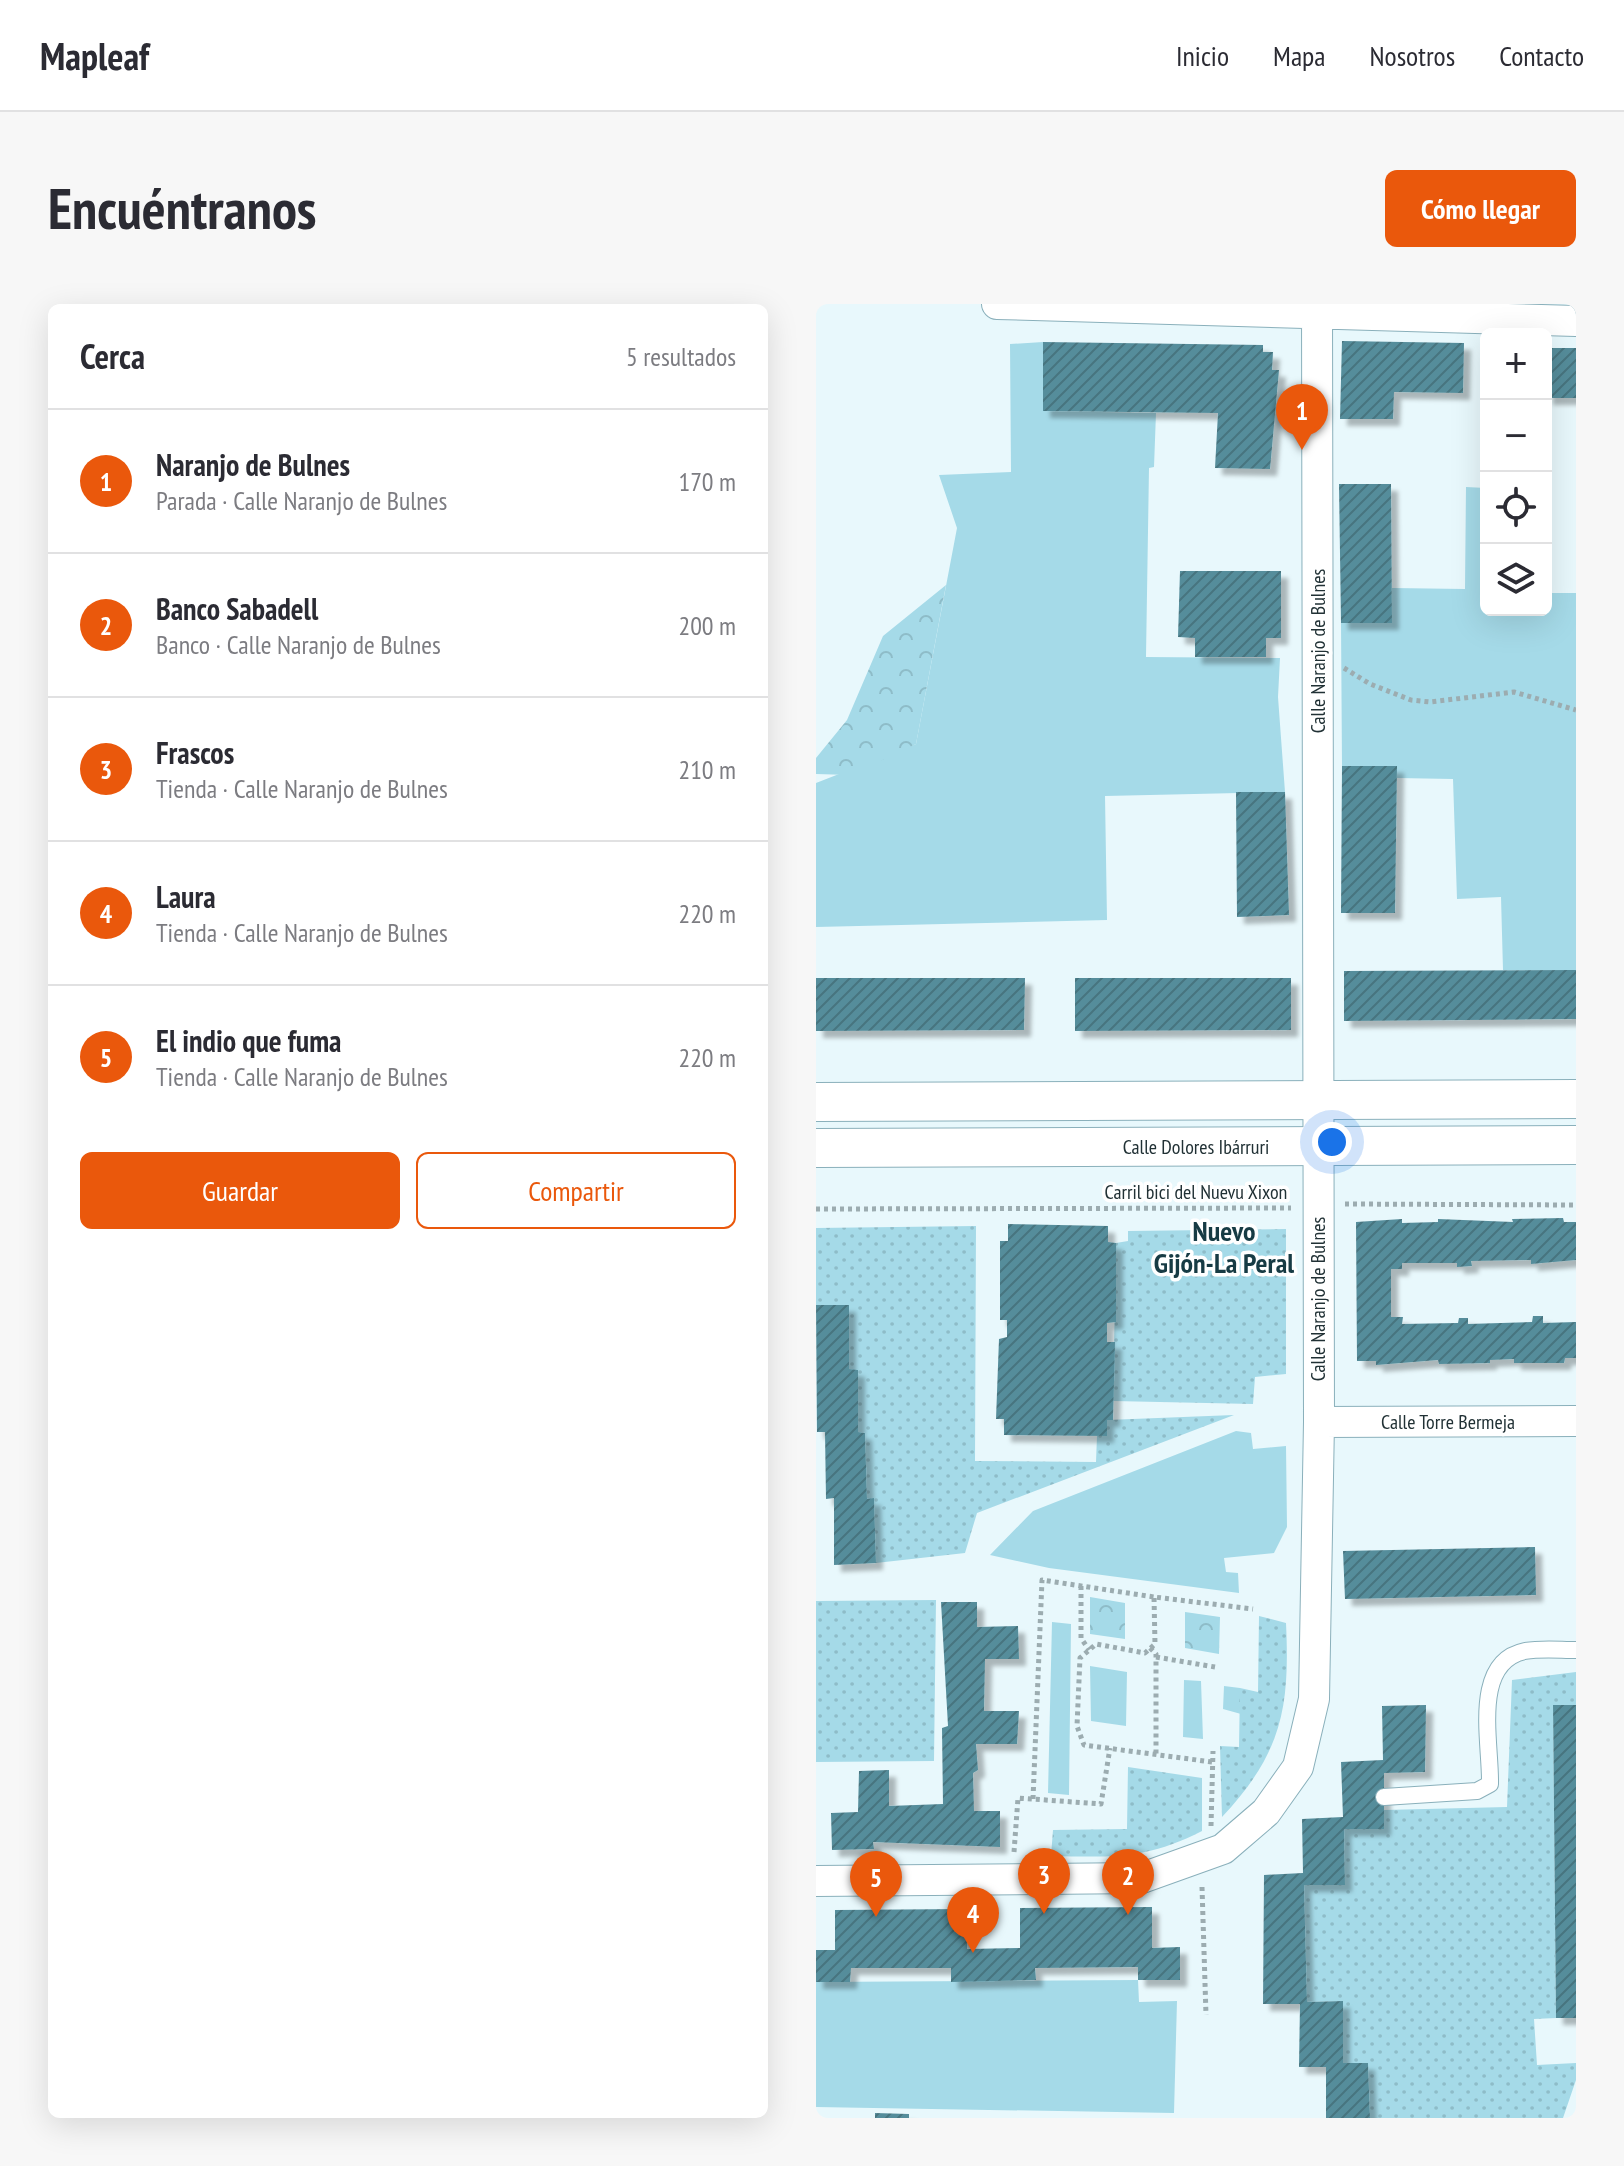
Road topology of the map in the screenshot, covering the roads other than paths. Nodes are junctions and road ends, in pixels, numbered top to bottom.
1 (997, 304) edge
2 (1317, 308) edge
3 (1576, 321) edge
4 (1576, 1099) edge
5 (1318, 1100) junction
6 (816, 1102) edge
7 (1576, 1145) edge
8 (1319, 1147) junction
9 (816, 1148) edge
10 (1576, 1421) edge
11 (1319, 1422) junction
12 (1576, 1650) edge
13 (1384, 1797) dead end
14 (816, 1881) edge

1 - 2 street
2 - 3 street
2 - 5 street, Calle Naranjo de Bulnes
4 - 5 street
5 - 6 street
5 - 8 street, Calle Naranjo de Bulnes
7 - 8 street, Calle Dolores Ibárruri
8 - 9 street, Calle Dolores Ibárruri
8 - 11 street, Calle Naranjo de Bulnes
10 - 11 street, Calle Torre Bermeja
11 - 14 street, Calle Naranjo de Bulnes
12 - 13 lane

